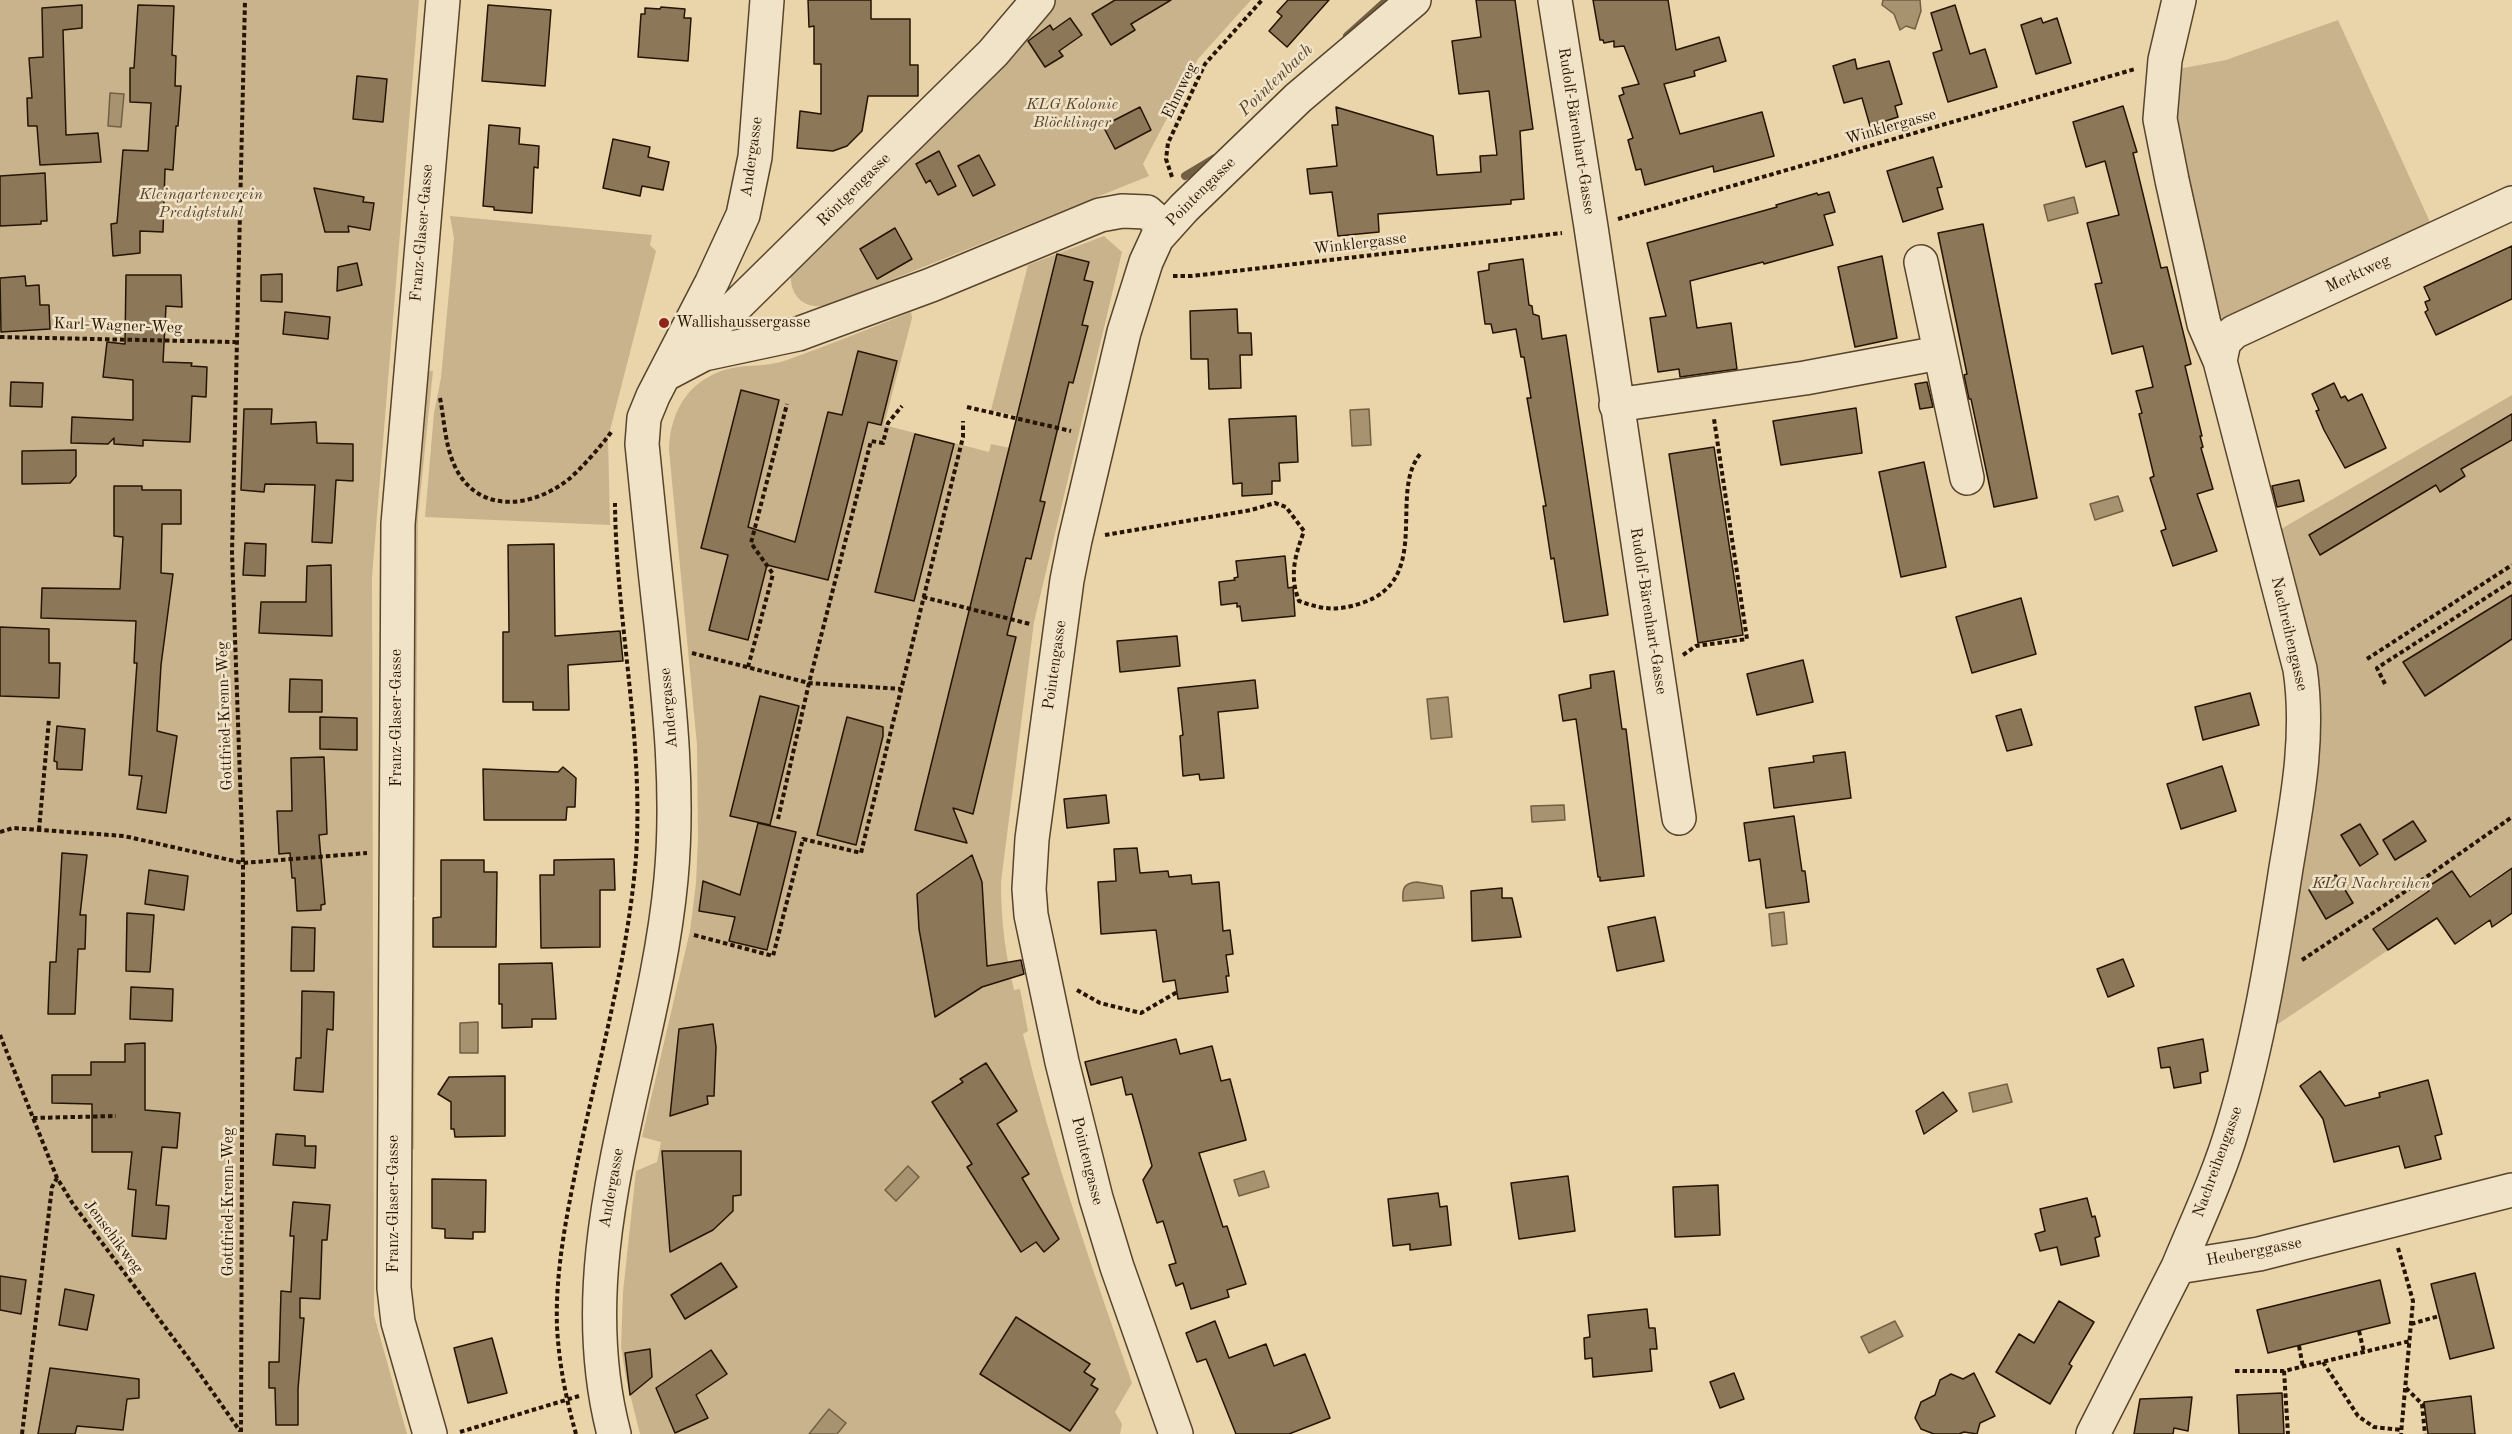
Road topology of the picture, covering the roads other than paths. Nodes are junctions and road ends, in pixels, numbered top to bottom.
1 (444, 0) edge
2 (767, 0) edge
3 (1038, 0) edge
4 (1414, 0) edge
5 (1555, 0) edge
6 (2179, 0) edge
7 (2512, 203) edge
8 (1174, 218) junction
9 (1921, 262) dead end
10 (1939, 353) junction
11 (2220, 361) junction
12 (666, 374) junction
13 (1616, 405) junction
14 (1967, 478) dead end
15 (1679, 818) dead end
16 (2512, 1190) edge
17 (2178, 1267) junction
18 (430, 1434) edge
19 (614, 1434) edge
20 (1176, 1434) edge
21 (2093, 1434) edge

1 - 18 street, Franz-Glaser-Gasse
2 - 12 street, Andergasse
3 - 12 street, Röntgengasse
4 - 8 street, Pointengasse
5 - 13 street, Rudolf-Bärenhart-Gasse
6 - 11 street, Nachreihengasse
7 - 11 street, Merktweg
8 - 12 street
8 - 20 street, Pointengasse
9 - 10 street
10 - 13 street
10 - 14 street
11 - 17 street, Nachreihengasse
12 - 19 street, Andergasse
13 - 15 street, Rudolf-Bärenhart-Gasse
16 - 17 street, Heuberggasse
17 - 21 street

